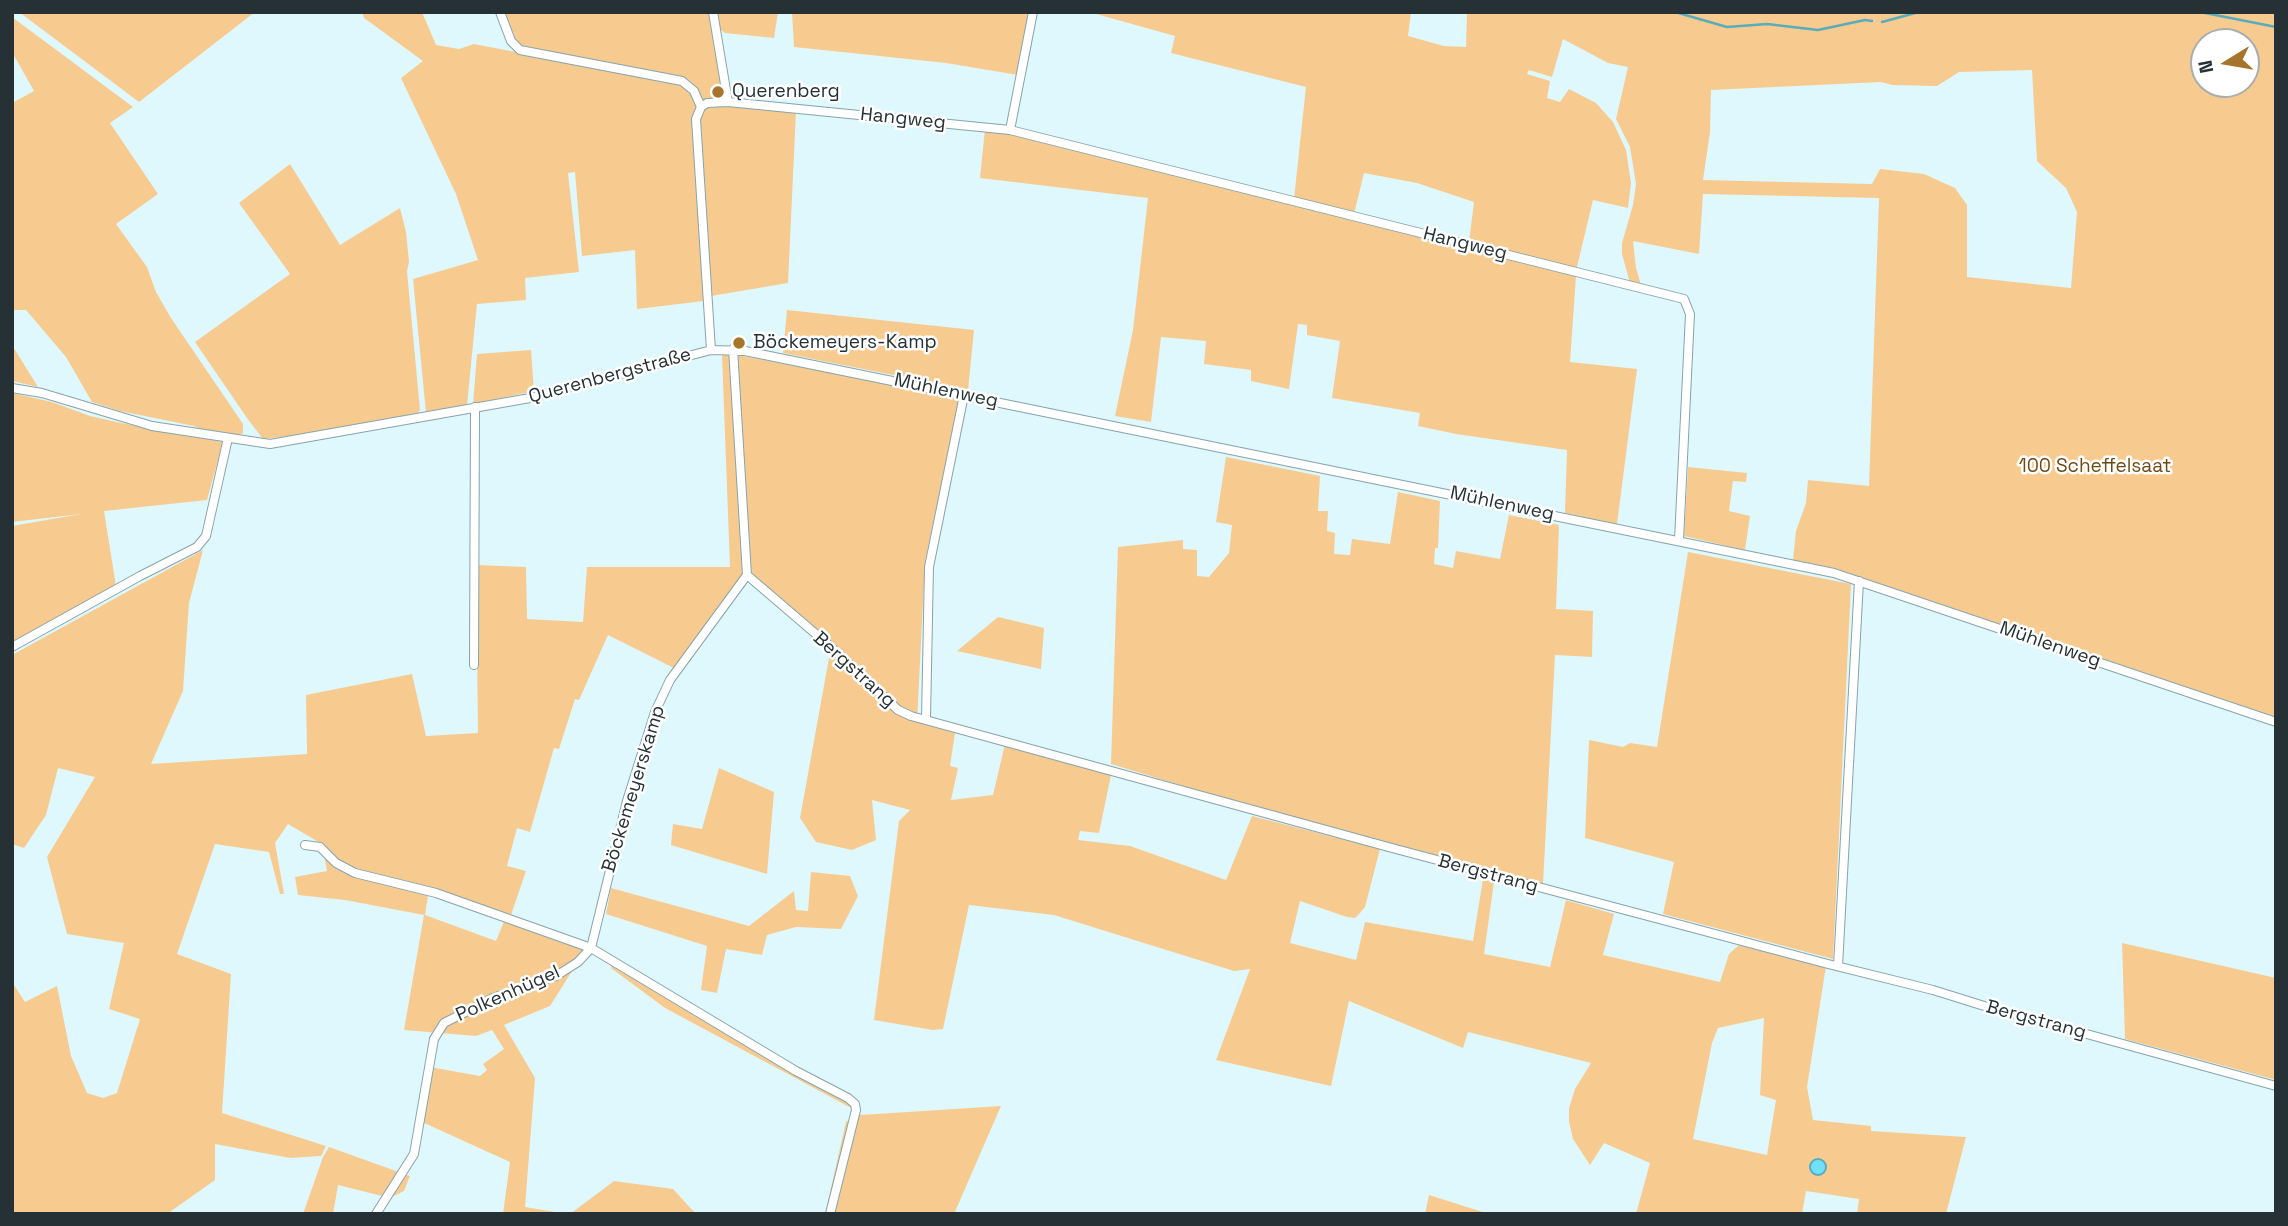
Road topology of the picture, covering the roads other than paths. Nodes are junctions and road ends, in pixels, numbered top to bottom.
1 (500, 12) edge
2 (713, 12) edge
3 (1033, 12) edge
4 (728, 103) junction
5 (701, 107) junction
6 (1010, 130) junction
7 (733, 349) junction
8 (711, 350) junction
9 (12, 388) edge
10 (964, 395) junction
11 (475, 407) junction
12 (228, 438) junction
13 (1679, 540) junction
14 (747, 575) junction
15 (1859, 581) junction
16 (12, 647) edge
17 (474, 665) dead end
18 (926, 719) junction
19 (2276, 722) edge
20 (305, 845) dead end
21 (591, 948) junction
22 (1838, 966) junction
23 (2276, 1086) edge
24 (376, 1214) edge
25 (830, 1214) edge

1 - 5 street
2 - 4 street
3 - 6 street
4 - 5 street
4 - 6 street, Hangweg
5 - 8 street, Querenbergstraße
6 - 13 street, Hangweg
7 - 8 street, Mühlenweg
7 - 10 street, Mühlenweg
7 - 14 street
8 - 11 street, Querenbergstraße
9 - 12 street, Querenbergstraße
10 - 13 street, Mühlenweg
10 - 18 street
11 - 12 street, Querenbergstraße
11 - 17 street
12 - 16 street
13 - 15 street, Mühlenweg
14 - 18 street, Bergstrang
14 - 21 street, Böckemeyerskamp
15 - 19 street, Mühlenweg
15 - 22 street
18 - 22 street, Bergstrang
20 - 21 street, Polkenhügel
21 - 24 street, Polkenhügel
21 - 25 street
22 - 23 street, Bergstrang

